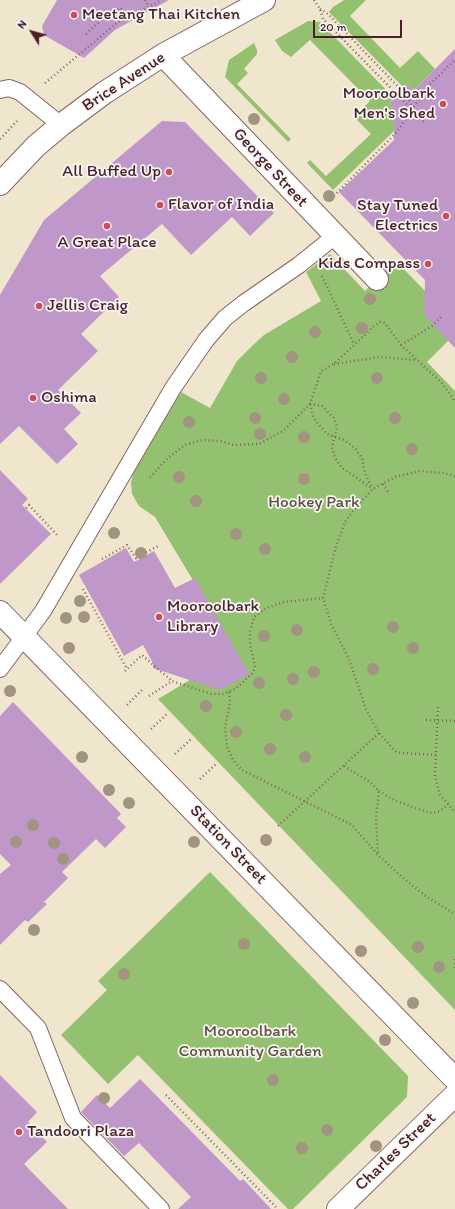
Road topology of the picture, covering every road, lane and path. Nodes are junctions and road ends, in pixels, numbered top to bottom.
1 (145, 0) edge
2 (162, 0) edge
3 (264, 0) edge
4 (314, 0) edge
5 (150, 7) junction
6 (320, 9) junction
7 (105, 13) dead end
8 (108, 16) junction
9 (128, 18) junction
10 (86, 27) dead end
11 (89, 30) junction
12 (86, 34) dead end
13 (163, 55) junction
14 (455, 60) edge
15 (0, 90) edge
16 (32, 100) junction
17 (413, 109) junction
18 (424, 122) dead end
19 (61, 125) junction
20 (0, 140) edge
21 (0, 184) edge
22 (330, 200) dead end
23 (335, 236) junction
24 (312, 255) junction
25 (377, 279) dead end
26 (442, 316) dead end
27 (354, 344) junction
28 (401, 345) junction
29 (416, 360) junction
30 (334, 364) junction
31 (455, 402) edge
32 (310, 404) junction
33 (334, 437) junction
34 (455, 476) edge
35 (148, 480) dead end
36 (383, 484) junction
37 (373, 490) junction
38 (389, 493) dead end
39 (26, 508) dead end
40 (160, 545) dead end
41 (76, 555) junction
42 (101, 560) dead end
43 (82, 588) dead end
44 (323, 598) junction
45 (0, 612) edge
46 (24, 637) junction
47 (0, 669) edge
48 (172, 681) junction
49 (142, 690) dead end
50 (229, 692) junction
51 (148, 696) dead end
52 (438, 707) dead end
53 (123, 709) dead end
54 (167, 714) dead end
55 (426, 720) dead end
56 (438, 720) junction
57 (455, 721) edge
58 (147, 733) dead end
59 (379, 733) junction
60 (191, 739) dead end
61 (436, 755) junction
62 (171, 758) dead end
63 (216, 764) dead end
64 (344, 766) junction
65 (196, 783) dead end
66 (379, 791) junction
67 (304, 802) junction
68 (448, 804) junction
69 (455, 812) edge
70 (278, 826) dead end
71 (378, 855) junction
72 (455, 914) edge
73 (455, 959) edge
74 (455, 968) edge
75 (0, 989) edge
76 (455, 1078) edge
77 (166, 1095) dead end
78 (455, 1095) edge
79 (161, 1209) edge
80 (278, 1209) edge
81 (338, 1209) edge

1 - 5 path
2 - 5 path
3 - 13 street, Brice Avenue
4 - 6 path
5 - 9 path
6 - 17 path
6 - 17 path
7 - 8 path
8 - 9 path
8 - 11 path
9 - 16 path
10 - 11 path
11 - 12 path
13 - 19 street, Brice Avenue
13 - 23 street, George Street
14 - 17 path
15 - 16 lane
16 - 19 lane
16 - 20 path
17 - 18 path
17 - 22 path
19 - 21 street, Brice Avenue
23 - 24 lane
23 - 25 street, George Street
24 - 27 path
24 - 41 lane
26 - 28 path
27 - 28 path
27 - 30 path
28 - 29 path
29 - 30 path
29 - 31 path
30 - 32 path
32 - 33 path
32 - 33 path
32 - 35 path
33 - 37 path
33 - 37 path
34 - 36 path
36 - 37 path
36 - 38 path
37 - 44 path
39 - 41 path
40 - 42 path
41 - 46 lane
43 - 48 path
44 - 50 path
44 - 59 path
45 - 46 street, Station Street
46 - 47 lane
46 - 76 street, Station Street
48 - 50 path
48 - 51 path
49 - 53 path
50 - 67 path
52 - 56 path
54 - 58 path
55 - 56 path
56 - 57 path
56 - 61 path
59 - 61 path
59 - 64 path
60 - 62 path
61 - 68 path
63 - 65 path
64 - 66 path
64 - 67 path
66 - 68 path
66 - 71 path
67 - 70 path
67 - 71 path
68 - 69 path
71 - 72 path
73 - 74 path
75 - 79 lane
77 - 80 path
78 - 81 street, Charles Street

